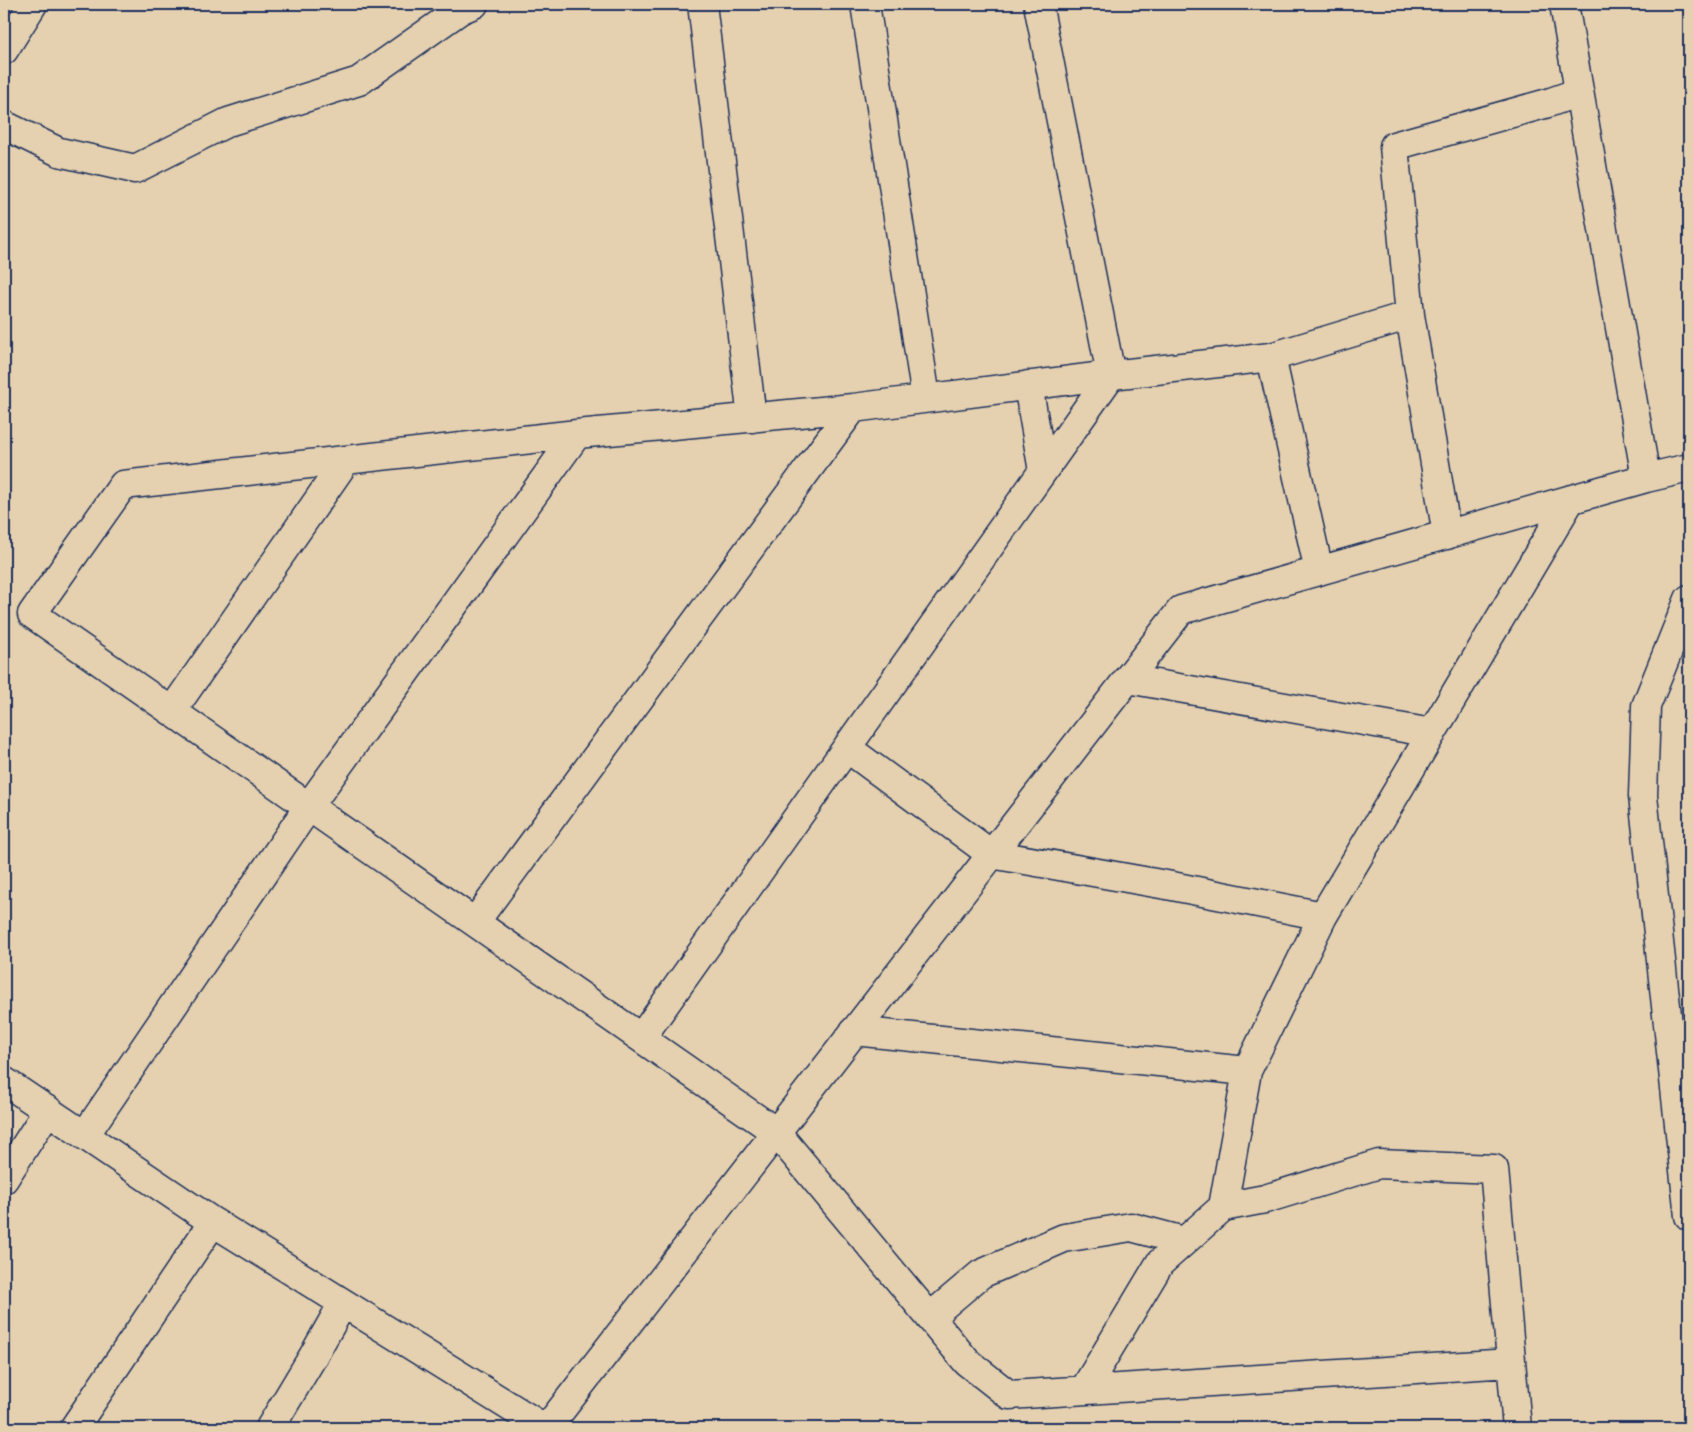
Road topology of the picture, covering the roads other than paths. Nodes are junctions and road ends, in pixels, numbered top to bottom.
1 (33, 4) edge
2 (474, 4) edge
3 (702, 4) edge
4 (865, 4) edge
5 (1038, 4) edge
6 (1564, 4) edge
7 (4, 50) edge
8 (1579, 92) junction
9 (4, 125) edge
10 (1410, 315) junction
11 (1271, 357) junction
12 (1111, 375) junction
13 (1028, 385) junction
14 (926, 398) junction
15 (853, 408) junction
16 (752, 418) junction
17 (577, 434) junction
18 (346, 460) junction
19 (1689, 468) edge
20 (1043, 471) junction
21 (1646, 478) junction
22 (1571, 499) junction
23 (1447, 535) junction
24 (1319, 571) junction
25 (1689, 599) edge
26 (1128, 679) junction
27 (172, 711) junction
28 (1432, 733) junction
29 (847, 748) junction
30 (309, 806) junction
31 (991, 854) junction
32 (1323, 916) junction
33 (475, 922) junction
34 (854, 1031) junction
35 (641, 1038) junction
36 (1247, 1071) junction
37 (4, 1081) edge
38 (48, 1110) junction
39 (776, 1132) junction
40 (85, 1135) junction
41 (4, 1179) edge
42 (1223, 1207) junction
43 (1689, 1216) edge
44 (213, 1222) junction
45 (1184, 1241) junction
46 (343, 1303) junction
47 (930, 1318) junction
48 (1510, 1363) junction
49 (1084, 1390) junction
50 (74, 1428) edge
51 (270, 1428) edge
52 (546, 1428) edge
53 (1517, 1428) edge

1 - 7 street
2 - 9 street
3 - 16 street
4 - 14 street
5 - 12 street
6 - 8 street
8 - 10 street
8 - 21 street
10 - 11 street
10 - 23 street
11 - 12 street
11 - 24 street
12 - 13 street
12 - 20 street
13 - 14 street
13 - 20 street
14 - 15 street
15 - 16 street
15 - 33 street
16 - 17 street
17 - 18 street
17 - 30 street
18 - 27 street
18 - 27 street
19 - 21 street
20 - 29 street
21 - 22 street
22 - 23 street
22 - 28 street
23 - 24 street
24 - 26 street
25 - 43 street
26 - 28 street
26 - 31 street
27 - 30 street
28 - 32 street
29 - 31 street
29 - 35 street
30 - 33 street
30 - 40 street
31 - 32 street
31 - 34 street
32 - 36 street
33 - 35 street
34 - 36 street
34 - 39 street
35 - 39 street
36 - 42 street
37 - 38 street
38 - 40 street
38 - 41 street
39 - 47 street
39 - 52 street
40 - 44 street
42 - 45 street
42 - 48 street
44 - 46 street
44 - 50 street
45 - 47 street
45 - 49 street
46 - 51 street
46 - 52 street
47 - 49 street
48 - 49 street
48 - 53 street

